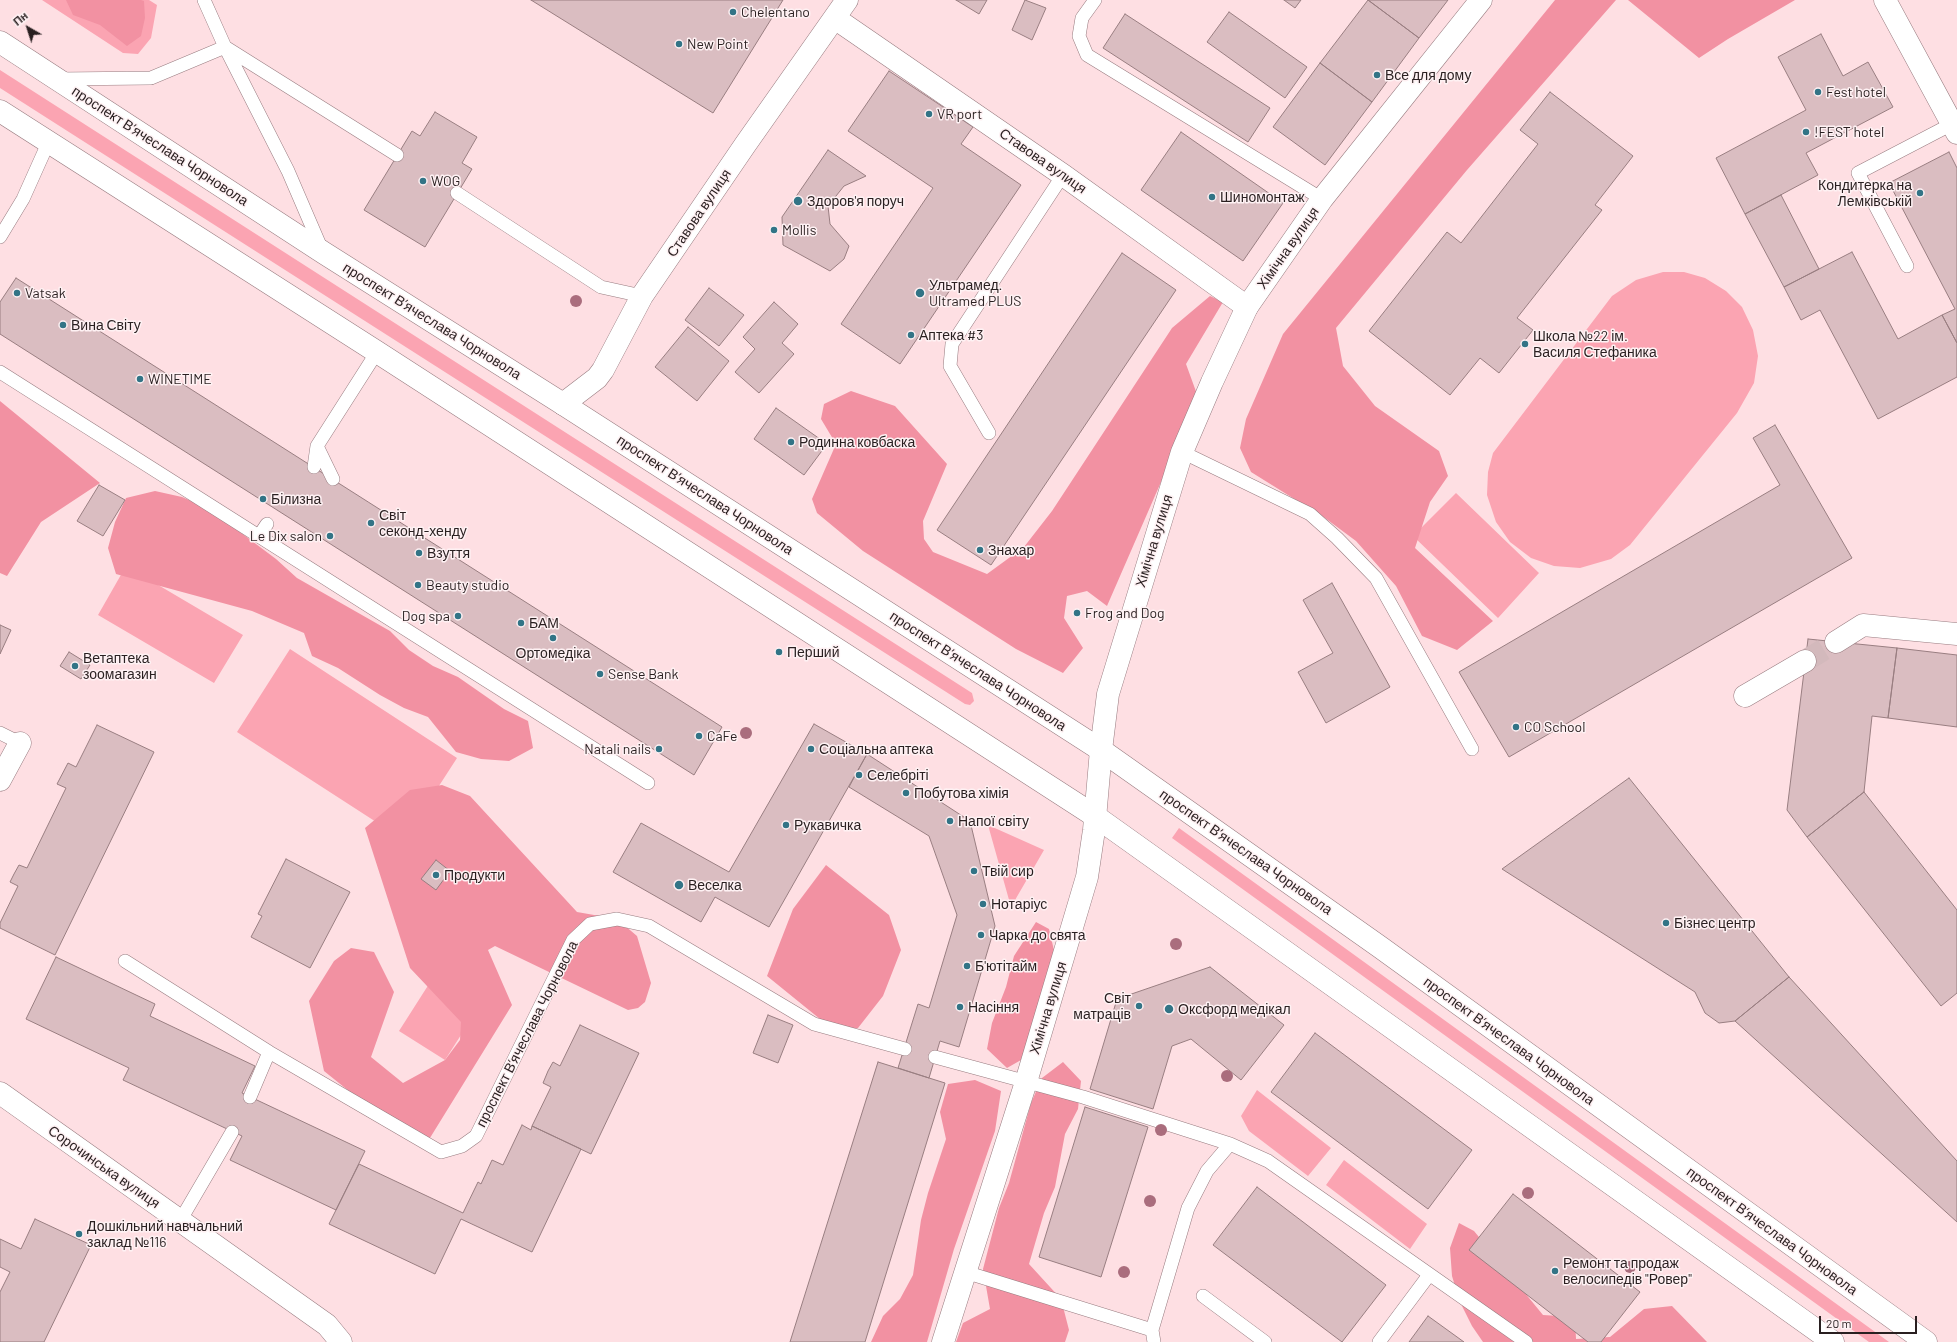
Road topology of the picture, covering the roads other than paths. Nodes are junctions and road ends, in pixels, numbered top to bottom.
1 (204, 0) edge
2 (847, 0) edge
3 (1095, 0) edge
4 (1481, 0) edge
5 (1885, 0) edge
6 (836, 18) junction
7 (0, 42) edge
8 (225, 47) junction
9 (58, 79) junction
10 (0, 111) edge
11 (1955, 129) edge
12 (49, 141) junction
13 (397, 154) dead end
14 (1063, 175) junction
15 (458, 193) dead end
16 (1322, 199) junction
17 (0, 237) edge
18 (324, 253) junction
19 (1907, 266) dead end
20 (642, 296) junction
21 (1247, 307) junction
22 (377, 352) junction
23 (0, 372) edge
24 (563, 404) junction
25 (989, 434) dead end
26 (317, 446) junction
27 (1182, 452) junction
28 (314, 467) dead end
29 (333, 479) dead end
30 (267, 524) dead end
31 (259, 536) junction
32 (1957, 634) edge
33 (1836, 642) tunnel mouth
34 (1805, 661) tunnel mouth
35 (1745, 696) dead end
36 (0, 733) edge
37 (20, 743) joint
38 (1472, 749) dead end
39 (1101, 750) junction
40 (0, 780) edge
41 (648, 783) dead end
42 (1095, 816) junction
43 (125, 961) dead end
44 (905, 1048) dead end
45 (269, 1052) junction
46 (935, 1057) dead end
47 (1026, 1082) junction
48 (0, 1093) edge
49 (250, 1097) dead end
50 (232, 1132) dead end
51 (1230, 1144) junction
52 (180, 1221) junction
53 (965, 1272) junction
54 (1429, 1275) junction
55 (1204, 1296) dead end
56 (1153, 1336) edge
57 (341, 1342) edge
58 (943, 1342) edge
59 (1265, 1342) edge
60 (1379, 1342) edge
61 (1526, 1342) edge
62 (1833, 1342) edge
63 (1926, 1342) edge

1 - 8 lane
2 - 6 main road, Ставова вулиця
3 - 16 lane
4 - 16 main road, Хімічна вулиця
5 - 11 main road
6 - 14 main road, Ставова вулиця
6 - 20 main road, Ставова вулиця
7 - 9 main road, проспект Вʼячеслава Чорновола
8 - 9 lane
8 - 13 lane
8 - 18 lane
9 - 18 main road, проспект Вʼячеслава Чорновола
10 - 12 main road
11 - 19 lane
12 - 17 lane
12 - 22 main road
14 - 21 main road, Ставова вулиця
14 - 25 lane
15 - 20 lane
16 - 21 main road, Хімічна вулиця
18 - 24 main road, проспект Вʼячеслава Чорновола
20 - 24 main road, Ставова вулиця
21 - 27 main road, Хімічна вулиця
22 - 26 lane
22 - 42 main road
23 - 31 lane
24 - 39 main road, проспект Вʼячеслава Чорновола
26 - 28 lane
26 - 29 lane
27 - 38 lane
27 - 39 main road, Хімічна вулиця
30 - 31 lane
31 - 41 lane
32 - 33 main road
34 - 35 main road
36 - 37 lane
37 - 40 main road
39 - 42 main road, Хімічна вулиця
39 - 63 main road, проспект Вʼячеслава Чорновола
42 - 47 main road, Хімічна вулиця
42 - 62 main road
43 - 45 lane, проспект Вʼячеслава Чорновола
44 - 45 lane, проспект Вʼячеслава Чорновола
45 - 49 lane
46 - 47 lane
47 - 51 lane
47 - 53 main road, Хімічна вулиця
48 - 52 main road, Сорочинська вулиця
50 - 52 lane
51 - 54 lane
51 - 56 lane
52 - 57 main road, Сорочинська вулиця
53 - 56 lane
53 - 58 main road, Хімічна вулиця
54 - 60 lane
54 - 61 lane
55 - 59 lane

